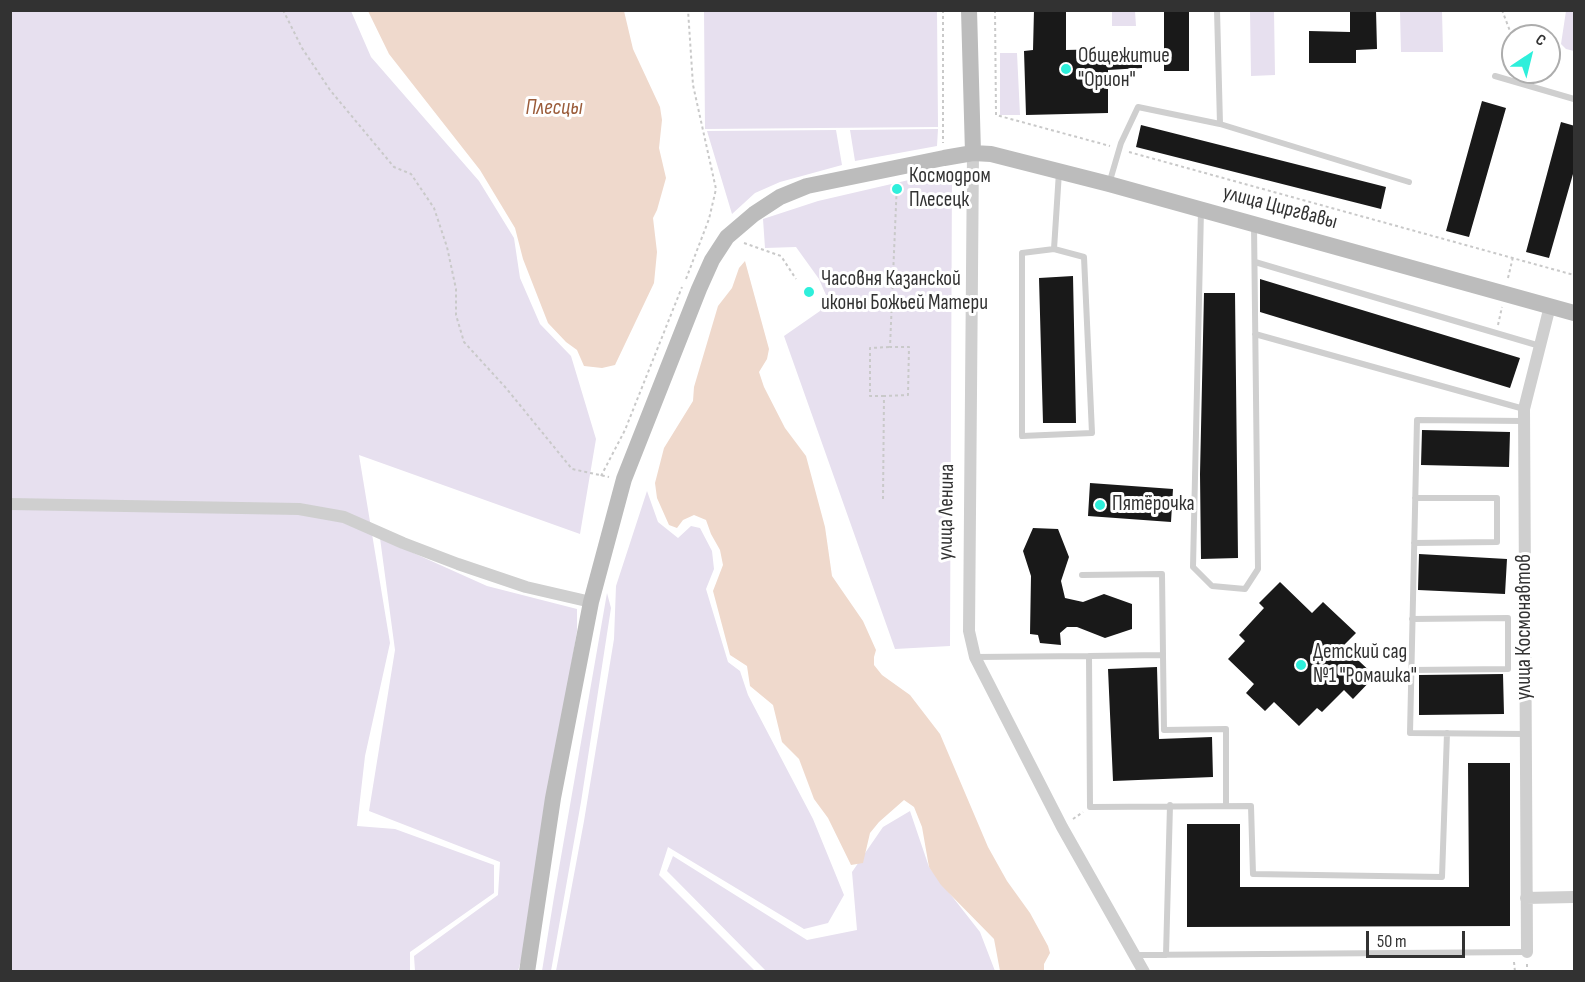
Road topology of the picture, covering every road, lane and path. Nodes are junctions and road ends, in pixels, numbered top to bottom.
1 (284, 10) edge
2 (688, 10) edge
3 (943, 10) edge
4 (969, 10) edge
5 (994, 10) edge
6 (1217, 10) edge
7 (1495, 76) dead end
8 (1575, 99) edge
9 (1220, 124) junction
10 (1119, 149) junction
11 (973, 153) junction
12 (944, 158) junction
13 (898, 168) junction
14 (1059, 171) junction
15 (1409, 182) dead end
16 (1109, 184) junction
17 (1201, 210) junction
18 (1254, 224) junction
19 (727, 237) junction
20 (1054, 249) junction
21 (1254, 262) junction
22 (1575, 275) edge
23 (796, 279) dead end
24 (1550, 306) junction
25 (1575, 313) edge
26 (1255, 334) junction
27 (1540, 346) junction
28 (891, 347) junction
29 (884, 396) junction
30 (1524, 415) junction
31 (602, 476) junction
32 (624, 479) junction
33 (1415, 498) junction
34 (883, 499) dead end
35 (10, 504) edge
36 (1414, 543) junction
37 (1082, 575) dead end
38 (591, 602) junction
39 (1412, 619) junction
40 (1164, 655) junction
41 (1089, 656) junction
42 (975, 657) junction
43 (1526, 667) junction
44 (1508, 669) junction
45 (1411, 670) junction
46 (1447, 733) junction
47 (1526, 734) junction
48 (1170, 806) junction
49 (1226, 806) junction
50 (1090, 807) junction
51 (1062, 828) junction
52 (1575, 897) edge
53 (1526, 898) junction
54 (1527, 952) joint
55 (1134, 955) junction
56 (1167, 955) junction
57 (527, 972) edge
58 (1143, 972) edge

1 - 31 path
2 - 31 path
3 - 12 path
4 - 11 main road, улица Ленина
5 - 10 path
6 - 9 lane
7 - 8 lane
9 - 10 lane
9 - 15 lane
10 - 16 lane
10 - 22 path
11 - 12 main road, улица Циргвавы
11 - 14 main road, улица Циргвавы
11 - 42 street, улица Ленина
12 - 13 main road, улица Циргвавы
13 - 19 main road, улица Циргвавы
13 - 28 path
14 - 16 main road, улица Циргвавы
14 - 20 lane
16 - 17 main road, улица Циргвавы
17 - 18 main road, улица Циргвавы
17 - 26 lane
18 - 21 lane
18 - 24 main road, улица Циргвавы
19 - 23 path
19 - 32 main road, улица Циргвавы
20 - 20 lane
21 - 26 lane
21 - 27 lane
24 - 25 main road, улица Циргвавы
24 - 27 street, улица Космонавтов
26 - 30 lane
27 - 30 street, улица Космонавтов
28 - 29 path
28 - 29 path
29 - 34 path
30 - 33 lane
30 - 43 street, улица Космонавтов
31 - 32 path
32 - 38 main road, улица Циргвавы
33 - 36 lane
33 - 36 lane
35 - 38 street
36 - 39 lane
37 - 40 lane
38 - 57 main road, улица Циргвавы
39 - 44 lane
39 - 45 lane
40 - 41 lane
40 - 49 lane
41 - 42 lane
41 - 50 lane
42 - 51 street, улица Ленина
43 - 44 lane
43 - 47 street, улица Космонавтов
44 - 45 lane
45 - 46 lane
46 - 47 lane
46 - 49 lane
47 - 53 street, улица Космонавтов
48 - 49 lane
48 - 50 lane
48 - 56 lane
50 - 51 path
51 - 55 street, улица Ленина
52 - 53 street
53 - 54 street, улица Космонавтов
54 - 56 lane
55 - 56 lane
55 - 58 street, улица Ленина

